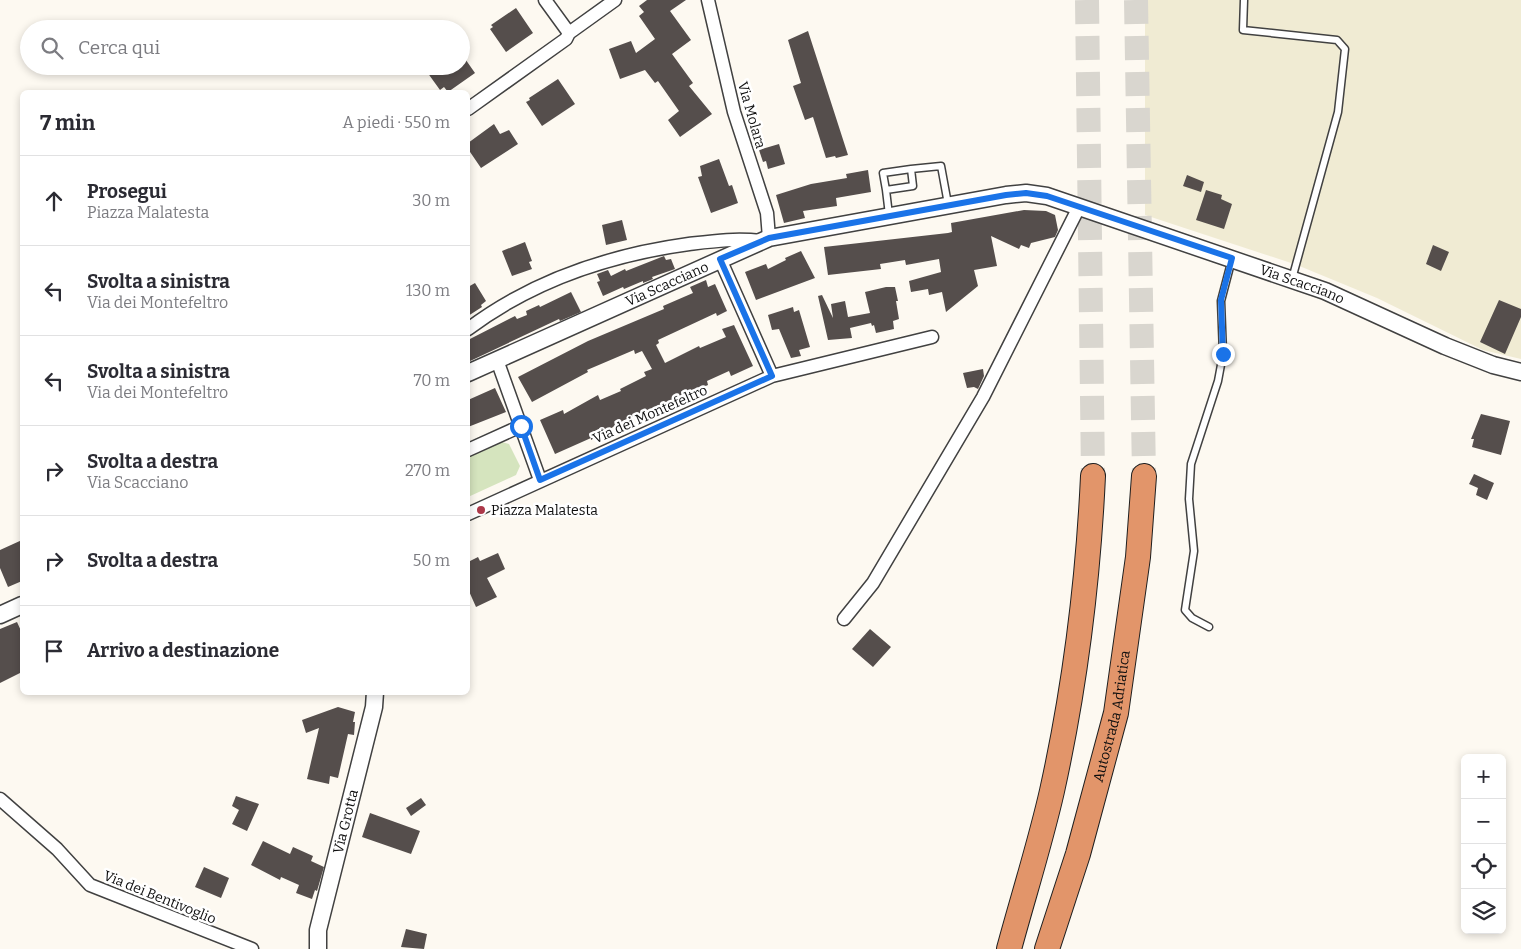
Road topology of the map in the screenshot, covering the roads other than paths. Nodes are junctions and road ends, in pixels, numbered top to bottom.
1 (545, 0) edge
2 (615, 0) edge
3 (708, 0) edge
4 (1244, 0) edge
5 (569, 33) junction
6 (470, 107) edge
7 (911, 169) junction
8 (886, 190) junction
9 (948, 204) junction
10 (1079, 207) junction
11 (889, 215) junction
12 (765, 240) junction
13 (1232, 258) junction
14 (720, 259) junction
15 (1292, 279) junction
16 (470, 328) edge
17 (932, 337) dead end
18 (497, 360) junction
19 (470, 372) edge
20 (1521, 372) edge
21 (772, 376) junction
22 (521, 426) junction
23 (470, 449) edge
24 (1093, 476) tunnel mouth
25 (1144, 476) tunnel mouth
26 (540, 480) junction
27 (470, 513) edge
28 (20, 606) edge
29 (0, 615) edge
30 (844, 619) dead end
31 (1209, 628) dead end
32 (374, 695) edge
33 (0, 799) edge
34 (252, 949) edge
35 (318, 949) edge
36 (1009, 949) edge
37 (1047, 949) edge

1 - 5 street
2 - 5 street
3 - 12 street, Via Molara
4 - 15 lane
5 - 6 street
7 - 8 lane
7 - 8 lane
7 - 9 lane
8 - 11 lane
9 - 10 street, Via Scacciano
9 - 11 street, Via Scacciano
10 - 13 street, Via Scacciano
10 - 30 street
11 - 12 street, Via Scacciano
12 - 14 street, Via Scacciano
12 - 16 street
13 - 15 street, Via Scacciano
13 - 31 lane
14 - 18 street, Via Scacciano
14 - 21 street
15 - 20 street, Via Scacciano
17 - 21 street, Via dei Montefeltro
18 - 19 street, Via Scacciano
18 - 22 street
21 - 26 street, Via dei Montefeltro
22 - 23 street
22 - 26 street
24 - 36 highway
25 - 37 highway, Autostrada Adriatica
26 - 27 street
28 - 29 street
32 - 35 street, Via Grotta
33 - 34 street, Via dei Bentivoglio

